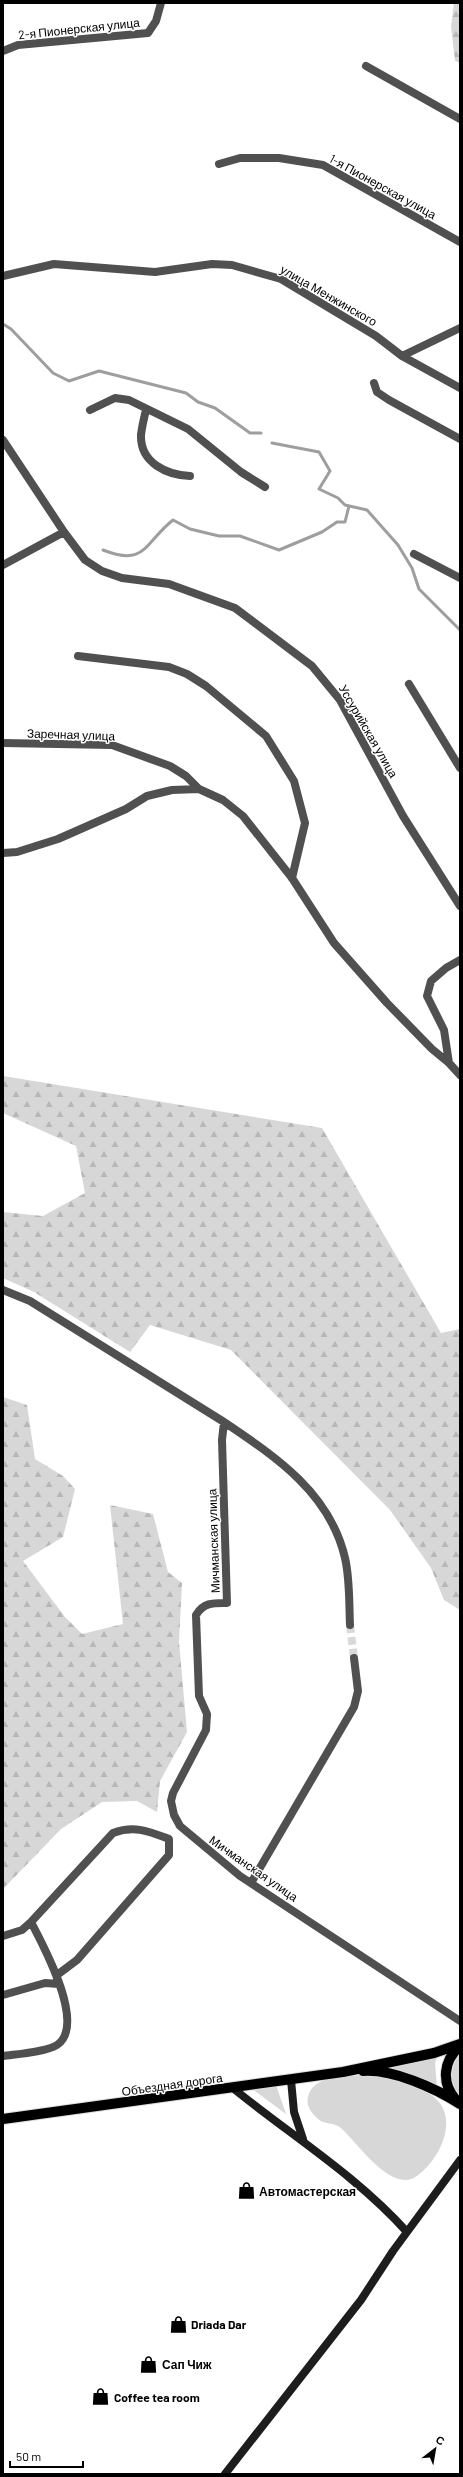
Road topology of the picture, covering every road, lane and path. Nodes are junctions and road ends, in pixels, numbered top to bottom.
1 (161, 3) edge
2 (3, 51) edge
3 (366, 66) dead end
4 (460, 119) edge
5 (219, 164) dead end
6 (460, 242) edge
7 (3, 276) edge
8 (460, 328) edge
9 (402, 356) junction
10 (374, 383) dead end
11 (460, 388) edge
12 (90, 410) dead end
13 (146, 410) junction
14 (460, 439) edge
15 (3, 440) edge
16 (190, 476) dead end
17 (264, 487) dead end
18 (64, 532) junction
19 (414, 554) dead end
20 (3, 564) edge
21 (460, 578) edge
22 (78, 656) dead end
23 (409, 684) dead end
24 (3, 743) edge
25 (460, 768) edge
26 (199, 789) junction
27 (3, 853) edge
28 (292, 878) junction
29 (460, 906) edge
30 (460, 960) edge
31 (449, 1063) junction
32 (460, 1074) edge
33 (3, 1290) edge
34 (224, 1422) junction
35 (350, 1625) tunnel mouth
36 (354, 1658) tunnel mouth
37 (251, 1883) junction
38 (31, 1922) junction
39 (3, 1936) edge
40 (57, 1975) junction
41 (59, 1984) junction
42 (3, 1995) edge
43 (460, 2021) edge
44 (460, 2045) edge
45 (3, 2056) edge
46 (343, 2072) junction
47 (291, 2080) junction
48 (234, 2089) junction
49 (460, 2104) edge
50 (3, 2119) edge
51 (303, 2139) junction
52 (460, 2152) edge
53 (458, 2162) edge
54 (407, 2232) junction
55 (224, 2474) edge

1 - 2 street, 2-я Пионерская улица
3 - 4 street
5 - 6 street, 1-я Пионерская улица
7 - 9 street, улица Менжинского
8 - 9 street
9 - 11 street, улица Менжинского
10 - 14 street
12 - 13 street
13 - 16 street
13 - 17 street
15 - 18 street
18 - 20 street
18 - 29 street, Уссурийская улица
19 - 21 street
22 - 28 street
23 - 25 street
24 - 26 street, Заречная улица
26 - 27 street
26 - 28 street
28 - 31 street
30 - 31 street
31 - 32 street
33 - 34 street
34 - 35 street
34 - 37 street, Мичманская улица
36 - 37 street
37 - 43 street, Мичманская улица
38 - 39 street
38 - 40 street
38 - 40 street
40 - 41 street
41 - 42 street
41 - 45 street
44 - 46 main road
44 - 49 main road
46 - 47 main road, Объездная дорога
46 - 49 main road
47 - 48 main road, Объездная дорога
47 - 51 main road
48 - 50 main road, Объездная дорога
48 - 51 main road
51 - 54 main road
52 - 53 main road
53 - 54 main road
54 - 55 main road

